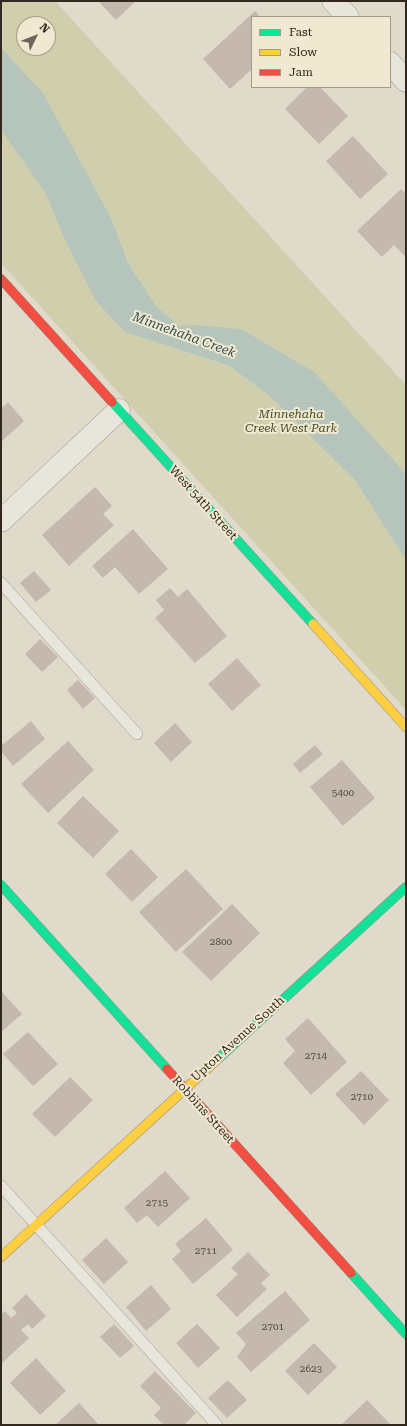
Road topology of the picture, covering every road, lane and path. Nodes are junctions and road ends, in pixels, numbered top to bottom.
1 (333, 1) edge
2 (347, 16) edge
3 (391, 64) edge
4 (406, 81) edge
5 (1, 279) edge
6 (119, 410) junction
7 (1, 521) edge
8 (1, 583) edge
9 (406, 727) edge
10 (137, 734) dead end
11 (1, 885) edge
12 (406, 887) edge
13 (184, 1089) junction
14 (1, 1186) edge
15 (36, 1225) junction
16 (1, 1257) edge
17 (406, 1334) edge
18 (217, 1425) edge

1 - 2 street
3 - 4 street
5 - 6 street, West 54th Street
6 - 7 street
6 - 9 street, West 54th Street
8 - 10 lane
11 - 13 street, Robbins Street
12 - 13 street, Upton Avenue South
13 - 15 street, Upton Avenue South
13 - 17 street, Robbins Street
14 - 15 lane
15 - 16 street, Upton Avenue South
15 - 18 lane

